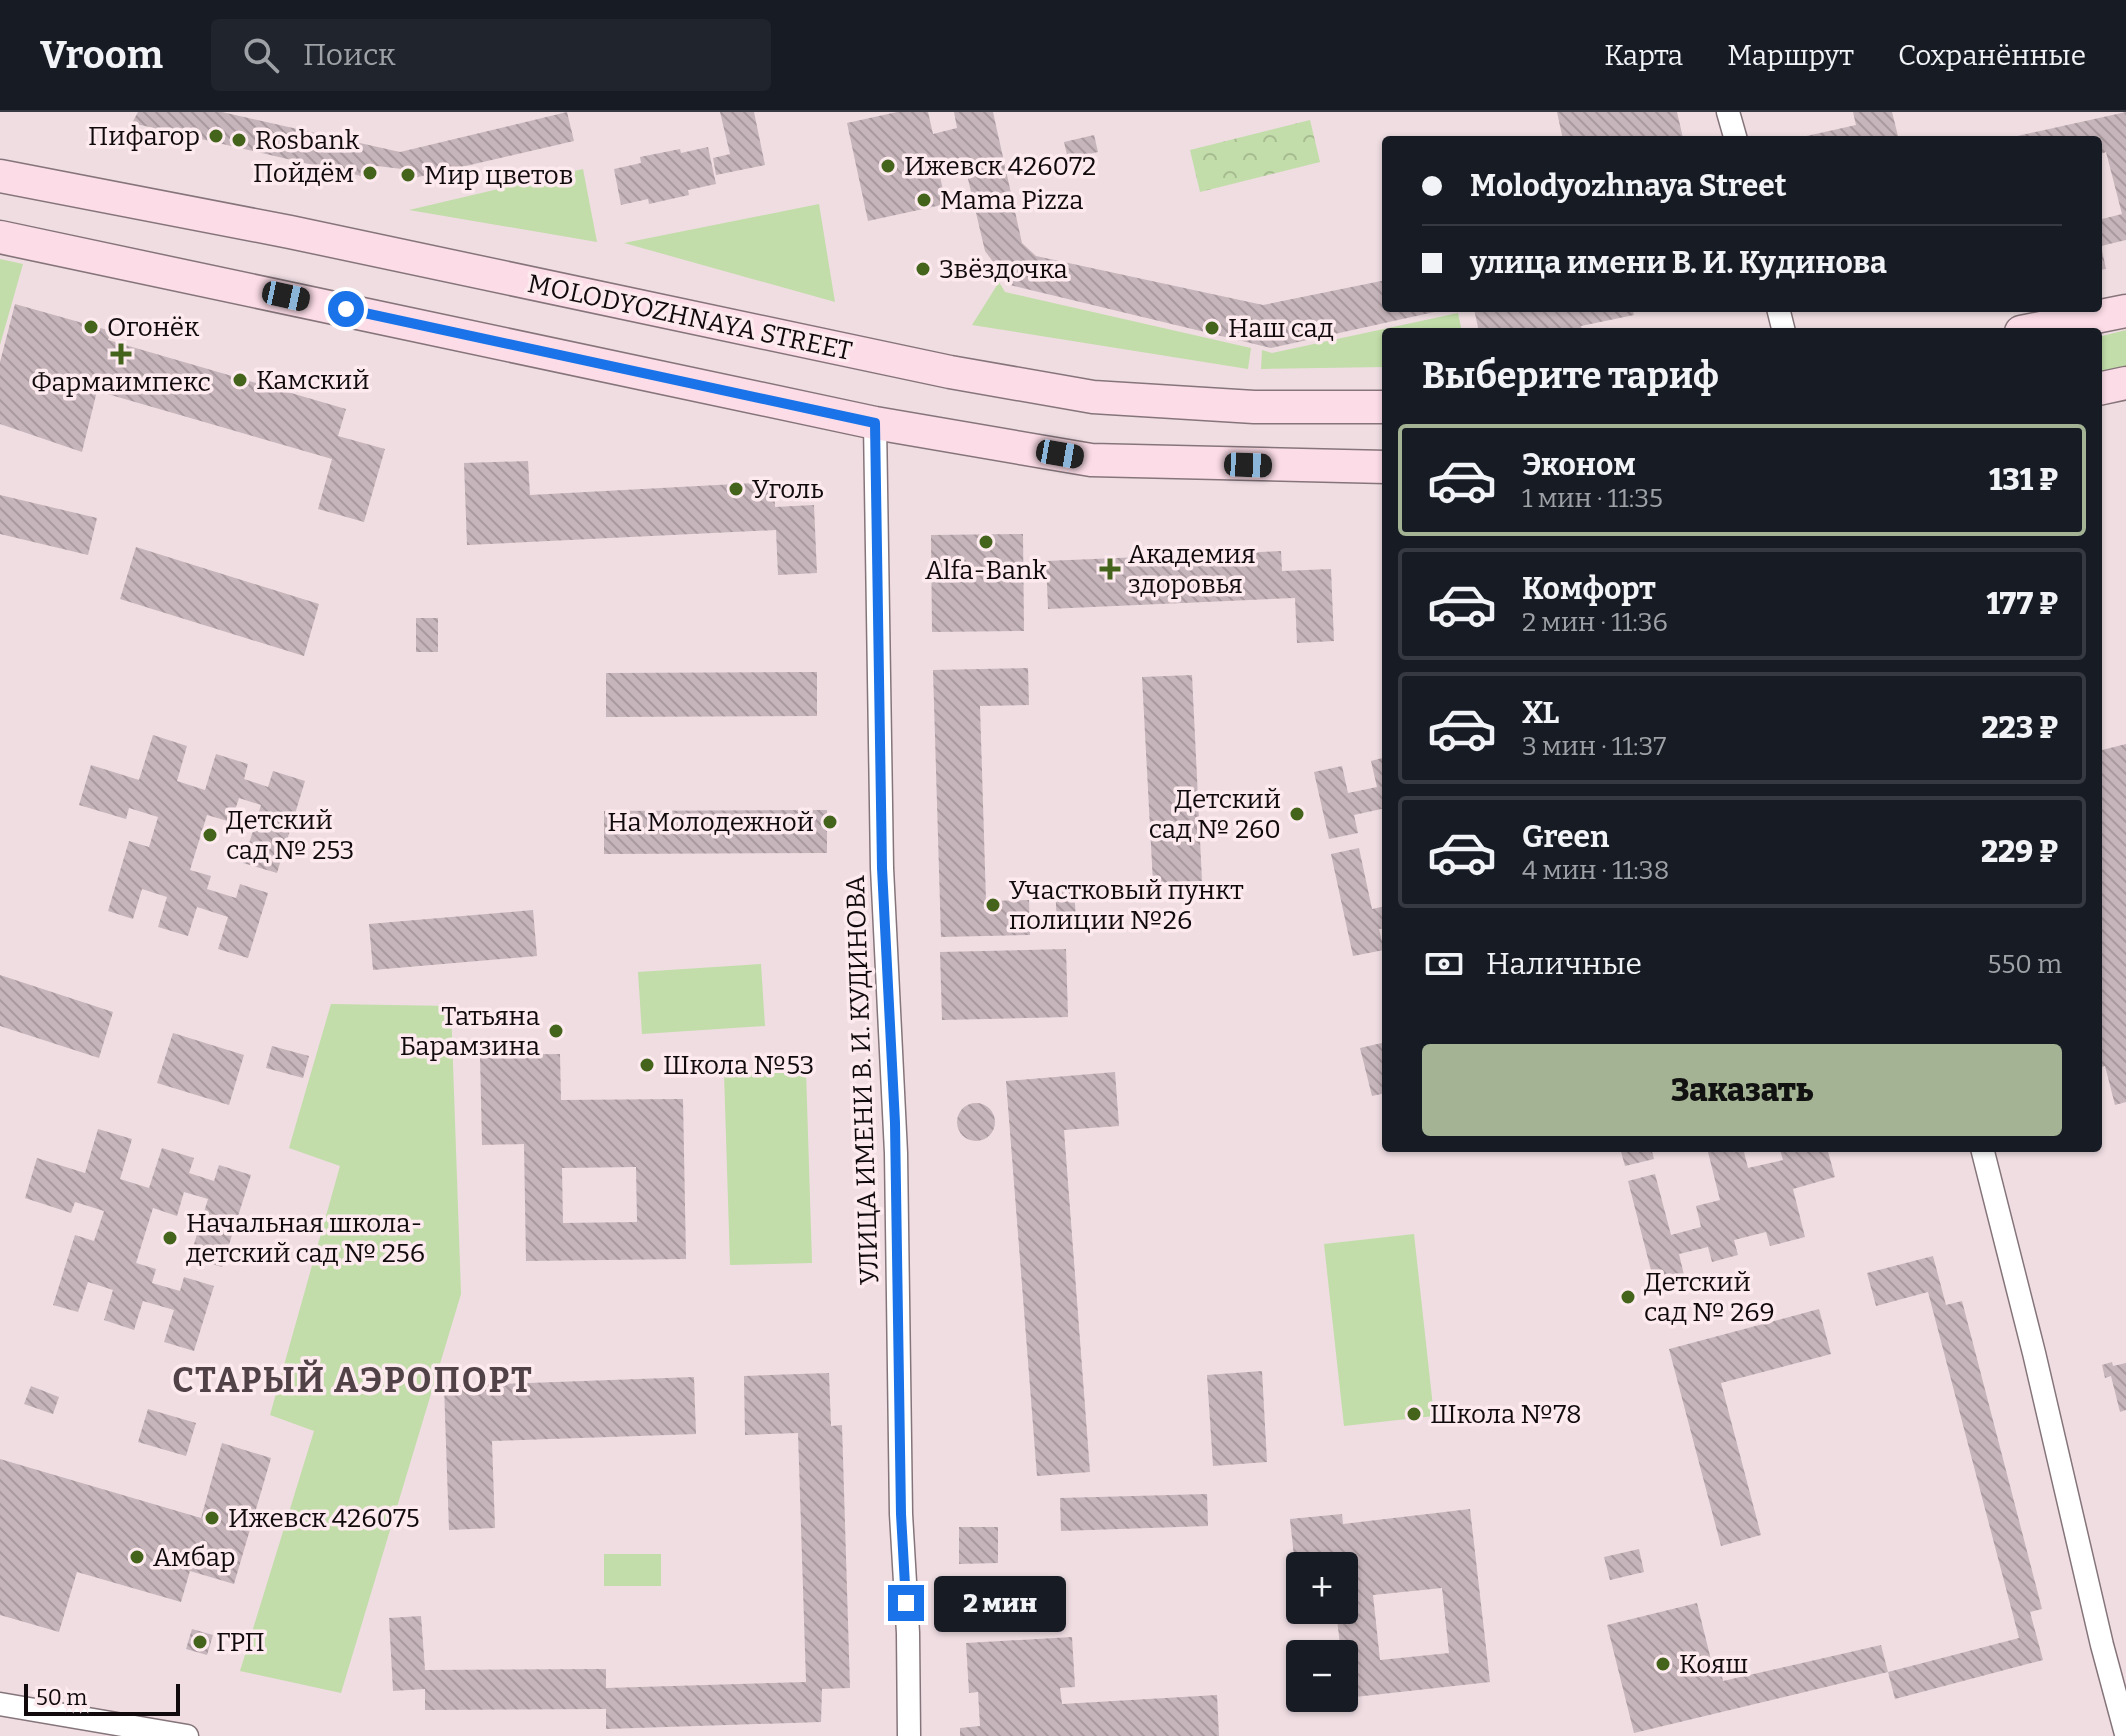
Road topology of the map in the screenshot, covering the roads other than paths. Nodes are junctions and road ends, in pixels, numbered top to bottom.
1 (1728, 112) edge
2 (1735, 136) edge
3 (0, 176) edge
4 (0, 237) edge
5 (2126, 311) edge
6 (2041, 328) edge
7 (2126, 383) edge
8 (2102, 388) edge
9 (1382, 407) edge
10 (875, 423) junction
11 (1382, 467) edge
12 (1983, 1152) edge
13 (0, 1704) edge
14 (2126, 1734) edge
15 (187, 1736) edge
16 (909, 1736) edge

1 - 2 street
3 - 9 main road, MOLODYOZHNAYA STREET
4 - 10 main road
5 - 6 main road
7 - 8 main road
10 - 11 main road
10 - 16 street, УЛИЦА ИМЕНИ В. И. КУДИНОВА
12 - 14 street
13 - 15 street

